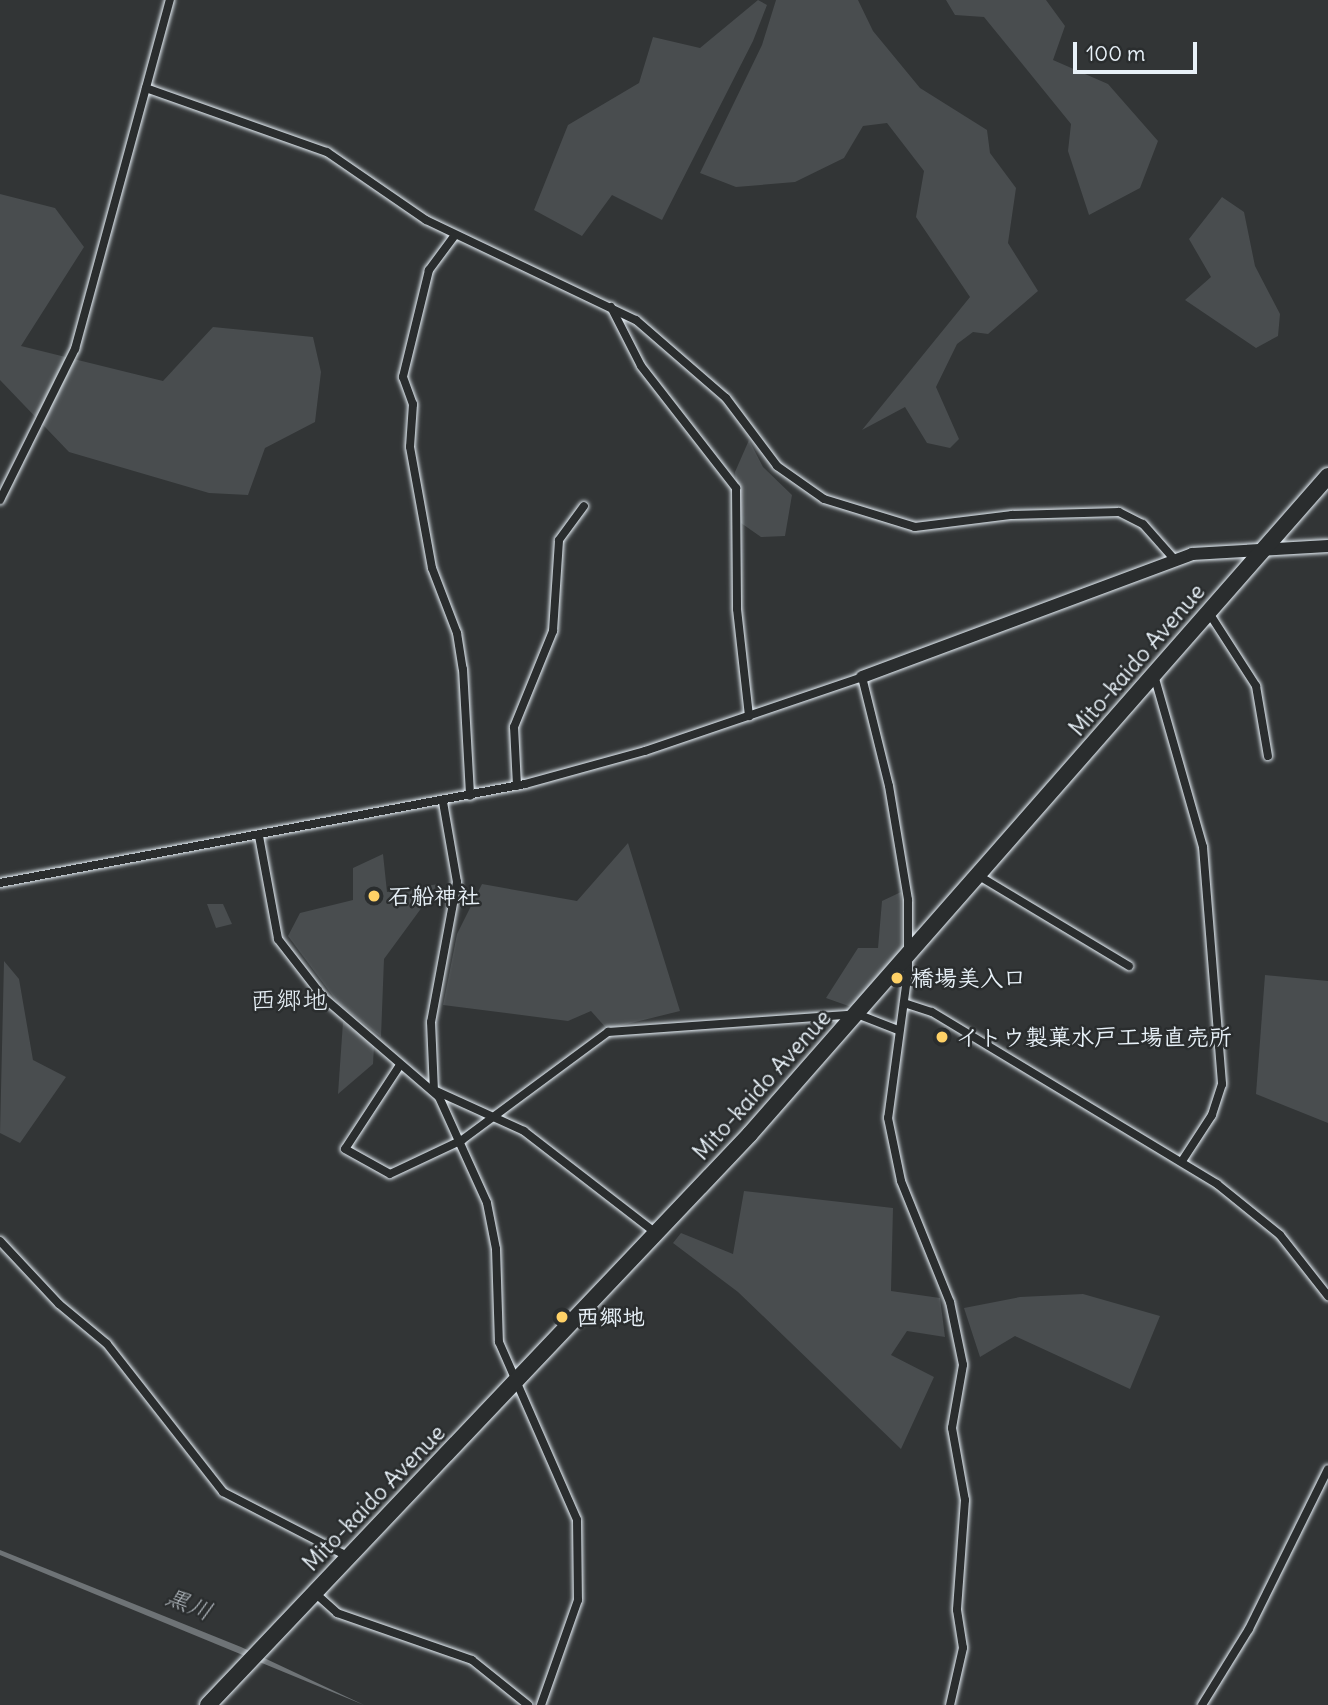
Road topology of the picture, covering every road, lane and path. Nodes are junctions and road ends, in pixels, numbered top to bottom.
1 (170, 0) edge
2 (146, 88) junction
3 (455, 235) junction
4 (611, 307) junction
5 (1328, 476) edge
6 (0, 500) edge
7 (584, 506) dead end
8 (1328, 546) edge
9 (1264, 548) junction
10 (1175, 560) junction
11 (1209, 613) junction
12 (1154, 675) junction
13 (862, 677) junction
14 (749, 716) junction
15 (1268, 756) dead end
16 (517, 786) junction
17 (470, 796) junction
18 (443, 802) junction
19 (259, 836) junction
20 (979, 876) junction
21 (0, 883) edge
22 (909, 954) junction
23 (1129, 966) dead end
24 (904, 1003) junction
25 (857, 1014) junction
26 (898, 1030) junction
27 (400, 1065) junction
28 (434, 1090) junction
29 (495, 1118) junction
30 (462, 1140) junction
31 (1182, 1161) junction
32 (657, 1234) junction
33 (0, 1241) edge
34 (1328, 1296) edge
35 (517, 1381) junction
36 (1328, 1469) edge
37 (349, 1557) junction
38 (315, 1592) junction
39 (208, 1705) edge
40 (528, 1705) edge
41 (541, 1705) edge
42 (950, 1705) edge
43 (1202, 1705) edge

1 - 2 street
2 - 3 street
2 - 6 street
3 - 4 street
3 - 17 street
4 - 10 street
4 - 14 street
5 - 9 highway, Mito-kaido Avenue
7 - 16 street
8 - 9 street
9 - 10 street
9 - 11 highway, Mito-kaido Avenue
10 - 13 street
11 - 12 highway, Mito-kaido Avenue
11 - 15 street
12 - 20 highway, Mito-kaido Avenue
12 - 31 street
13 - 14 street
13 - 22 street
14 - 16 street
16 - 17 street
17 - 18 street
18 - 19 street
18 - 28 street
19 - 21 street
19 - 27 street
20 - 22 highway, Mito-kaido Avenue
20 - 23 street
22 - 24 street
22 - 25 highway, Mito-kaido Avenue
24 - 26 street
24 - 31 street
25 - 26 street
25 - 29 street
25 - 32 highway, Mito-kaido Avenue
26 - 42 street
27 - 28 street
27 - 30 street
28 - 29 street
28 - 30 street
29 - 30 street
29 - 32 street
30 - 35 street
31 - 34 street
32 - 35 highway, Mito-kaido Avenue
33 - 37 street
35 - 37 highway, Mito-kaido Avenue
35 - 41 street
36 - 43 street
37 - 38 highway, Mito-kaido Avenue
38 - 39 highway, Mito-kaido Avenue
38 - 40 street

